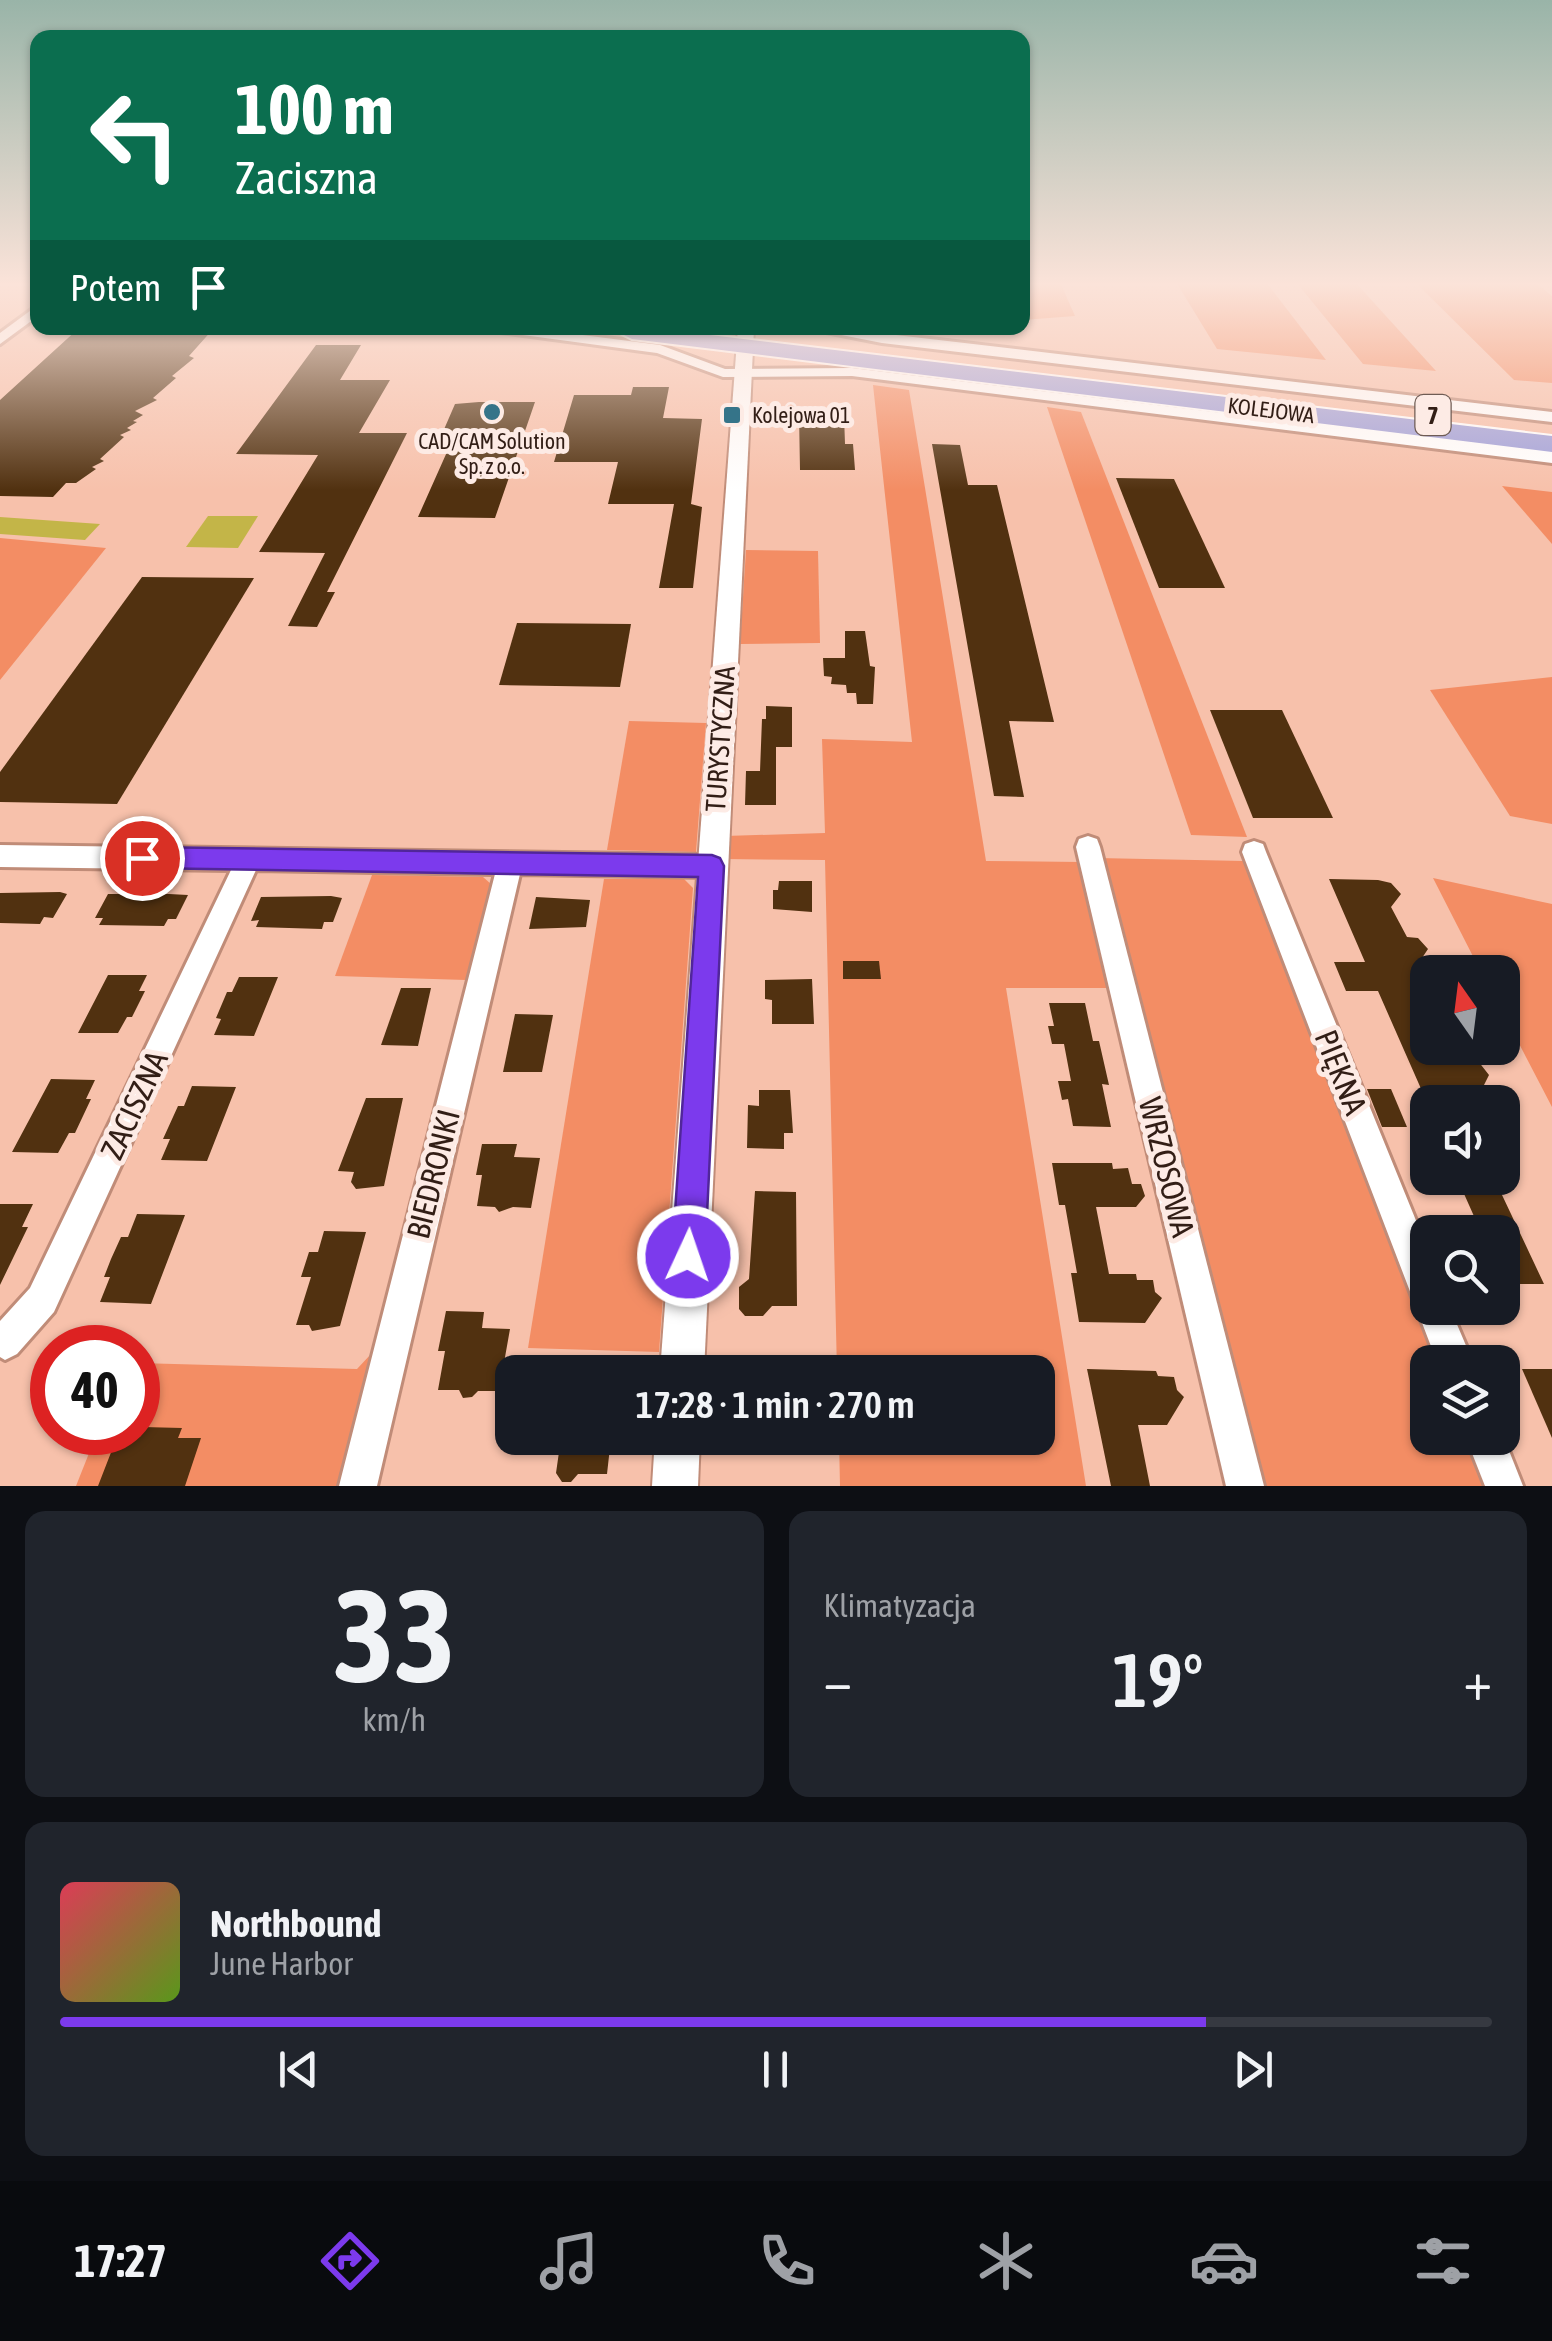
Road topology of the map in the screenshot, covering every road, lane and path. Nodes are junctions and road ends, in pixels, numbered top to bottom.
1 (659, 351) edge
2 (737, 351) edge
3 (746, 351) edge
4 (768, 351) edge
5 (790, 351) edge
6 (798, 351) edge
7 (988, 351) edge
8 (1552, 417) edge
9 (1552, 429) edge
10 (1552, 444) edge
11 (1552, 458) edge
12 (1088, 847) dead end
13 (1254, 852) dead end
14 (0, 856) edge
15 (249, 859) junction
16 (510, 862) junction
17 (712, 866) junction
18 (1410, 1247) edge
19 (5, 1342) dead end
20 (683, 1355) edge
21 (677, 1455) edge
22 (1491, 1455) edge
23 (358, 1486) edge
24 (675, 1486) edge
25 (1245, 1486) edge
26 (1504, 1486) edge

1 - 2 street
3 - 17 street, TURYSTYCZNA
4 - 11 street
5 - 10 highway, KOLEJOWA / 7
6 - 9 highway, KOLEJOWA / 7
7 - 8 street
12 - 25 street, WRZOSOWA
13 - 18 street, PIĘKNA
14 - 15 street
15 - 16 street
15 - 19 street, ZACISZNA
16 - 17 street
16 - 23 street, BIEDRONKI
17 - 20 street, TURYSTYCZNA
21 - 24 street
22 - 26 street

